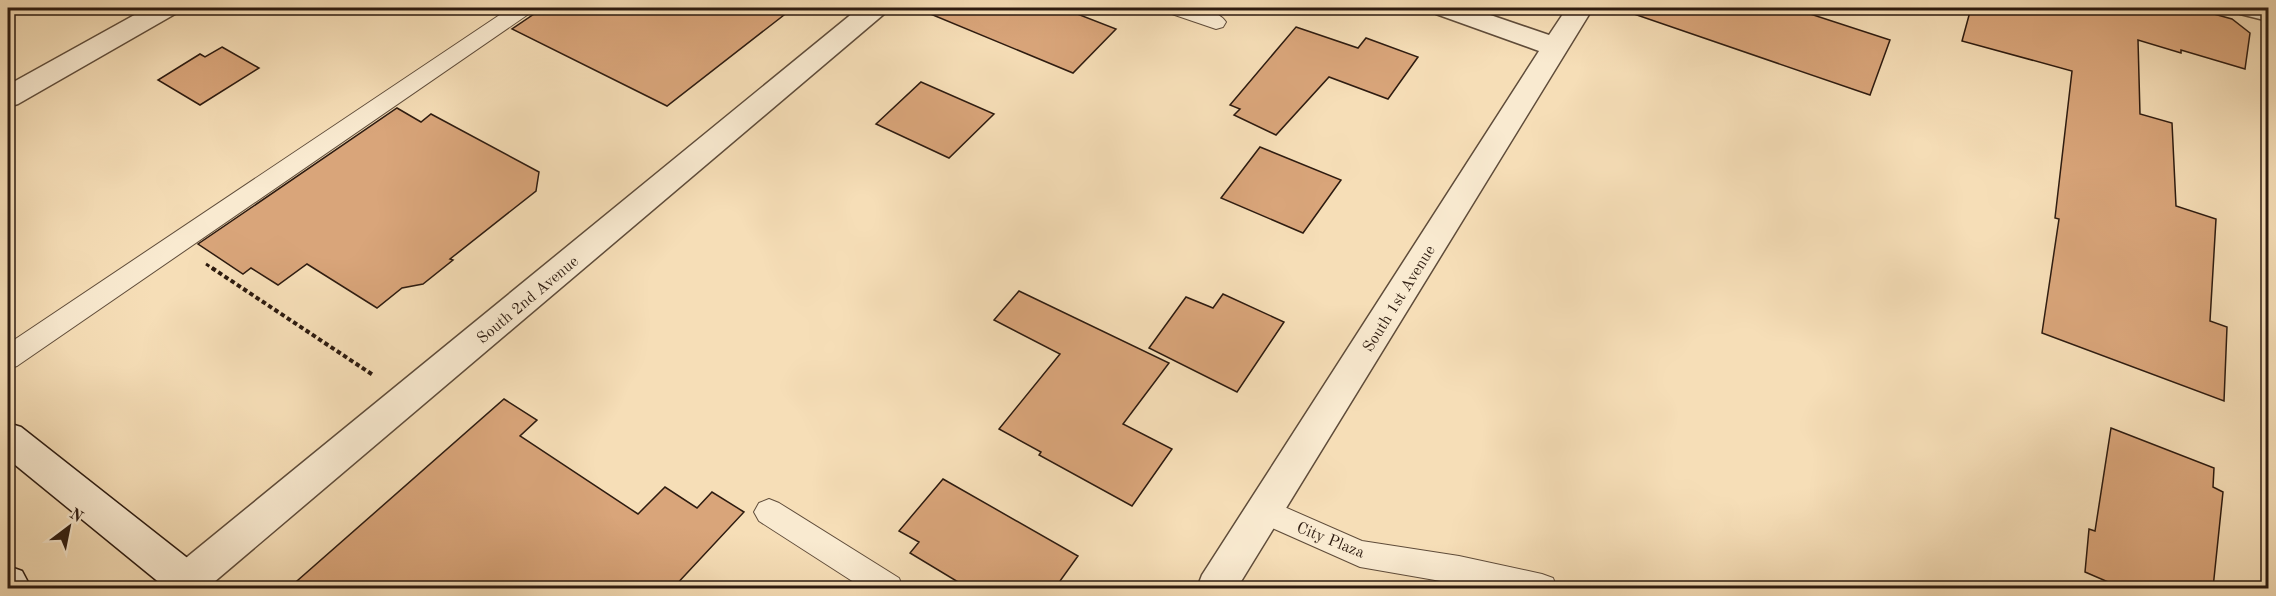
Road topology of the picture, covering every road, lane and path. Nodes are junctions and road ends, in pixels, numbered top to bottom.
1 (166, 8) edge
2 (523, 8) edge
3 (874, 8) edge
4 (1176, 8) edge
5 (1445, 8) edge
6 (1580, 8) edge
7 (2248, 8) edge
8 (2268, 13) edge
9 (1216, 22) dead end
10 (1555, 47) junction
11 (8, 97) edge
12 (175, 244) junction
13 (8, 358) edge
14 (373, 375) dead end
15 (8, 438) edge
16 (1264, 511) junction
17 (769, 512) dead end
18 (8, 584) edge
19 (187, 586) edge
20 (12, 588) edge
21 (888, 588) edge
22 (1216, 588) edge
23 (1542, 588) edge

1 - 11 street
2 - 12 lane
3 - 19 street, South 2nd Avenue
4 - 9 lane
5 - 10 street
6 - 10 street, South 1st Avenue
7 - 8 street
10 - 16 street, South 1st Avenue
12 - 13 lane
12 - 14 path
15 - 19 street
16 - 22 street, South 1st Avenue
16 - 23 lane, City Plaza
17 - 21 lane
18 - 20 street

